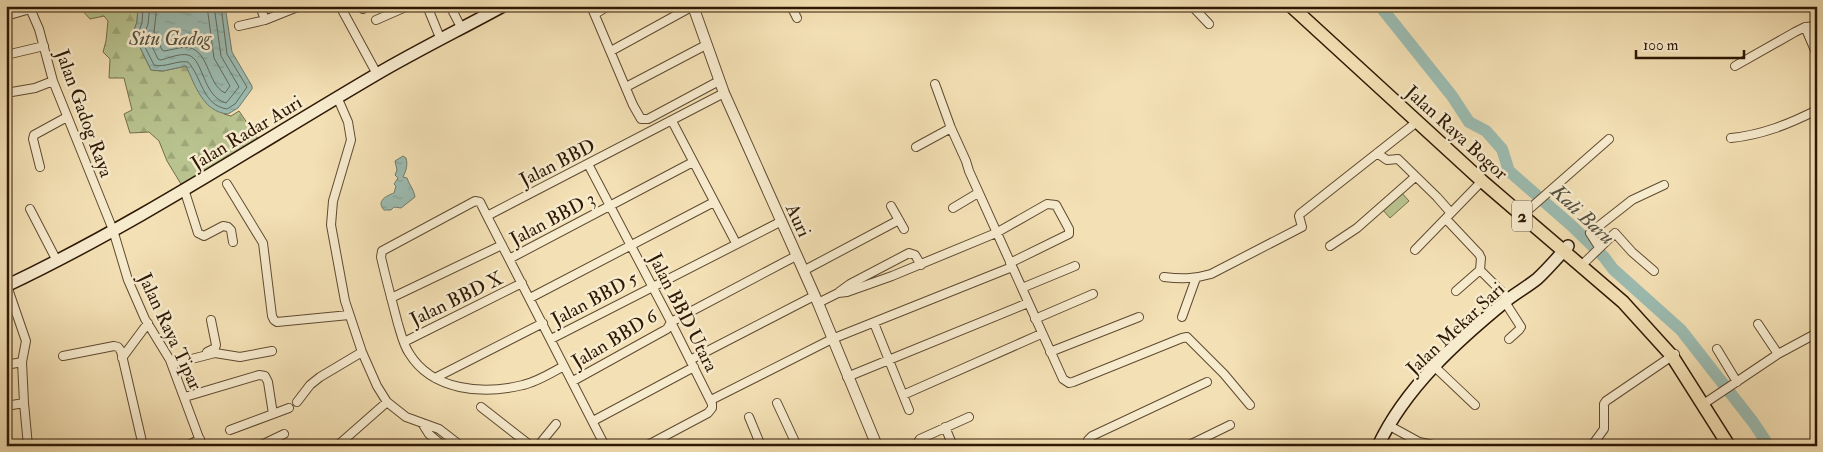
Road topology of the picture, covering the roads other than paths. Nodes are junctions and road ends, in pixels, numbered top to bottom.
1 (260, 6) edge
2 (300, 6) edge
3 (340, 6) edge
4 (408, 6) edge
5 (427, 6) edge
6 (450, 6) edge
7 (503, 6) edge
8 (608, 6) edge
9 (693, 6) edge
10 (791, 6) edge
11 (1192, 6) edge
12 (1291, 6) edge
13 (1303, 6) edge
14 (30, 7) edge
15 (593, 10) edge
16 (6, 16) edge
17 (797, 18) dead end
18 (265, 20) junction
19 (376, 20) dead end
20 (1209, 24) dead end
21 (239, 26) dead end
22 (1817, 26) edge
23 (1805, 27) junction
24 (462, 29) junction
25 (441, 40) junction
26 (706, 45) junction
27 (44, 46) junction
28 (611, 51) junction
29 (6, 55) edge
30 (1817, 55) edge
31 (1735, 66) dead end
32 (377, 74) junction
33 (719, 81) junction
34 (53, 82) junction
35 (934, 84) dead end
36 (626, 87) junction
37 (6, 93) edge
38 (724, 93) junction
39 (338, 99) junction
40 (1817, 110) edge
41 (67, 117) junction
42 (672, 121) junction
43 (1418, 121) junction
44 (951, 128) junction
45 (1731, 138) dead end
46 (1609, 139) dead end
47 (916, 147) dead end
48 (1377, 154) junction
49 (693, 162) junction
50 (588, 164) junction
51 (40, 167) dead end
52 (1415, 177) junction
53 (1482, 181) junction
54 (228, 184) dead end
55 (1664, 185) dead end
56 (184, 189) junction
57 (978, 193) junction
58 (714, 202) junction
59 (610, 206) junction
60 (891, 206) dead end
61 (953, 208) dead end
62 (30, 209) dead end
63 (1527, 210) junction
64 (487, 216) junction
65 (1448, 216) junction
66 (899, 220) junction
67 (780, 222) junction
68 (1535, 223) junction
69 (113, 230) junction
70 (904, 230) dead end
71 (996, 233) junction
72 (233, 242) dead end
73 (736, 244) junction
74 (502, 245) junction
75 (631, 246) junction
76 (1330, 246) dead end
77 (1599, 247) junction
78 (1566, 249) junction
79 (1415, 250) dead end
80 (796, 256) junction
81 (1589, 258) junction
82 (509, 259) junction
83 (57, 261) junction
84 (886, 265) junction
85 (921, 265) junction
86 (1011, 265) junction
87 (1075, 266) dead end
88 (1480, 270) junction
89 (803, 271) junction
90 (1654, 271) dead end
91 (892, 276) junction
92 (1164, 277) dead end
93 (1196, 278) junction
94 (522, 283) junction
95 (7, 286) edge
96 (652, 286) junction
97 (1022, 288) junction
98 (1456, 291) dead end
99 (838, 293) junction
100 (1093, 294) dead end
101 (391, 298) junction
102 (530, 298) junction
103 (816, 300) junction
104 (1507, 301) junction
105 (1028, 303) junction
106 (349, 315) junction
107 (1139, 317) dead end
108 (1182, 317) dead end
109 (1035, 319) junction
110 (211, 320) dead end
111 (671, 322) junction
112 (148, 323) junction
113 (543, 323) junction
114 (874, 323) junction
115 (1758, 324) dead end
116 (1817, 333) edge
117 (1041, 334) junction
118 (551, 339) junction
119 (1509, 339) dead end
120 (832, 340) junction
121 (404, 342) junction
122 (1717, 349) dead end
123 (272, 351) dead end
124 (362, 352) junction
125 (1050, 352) junction
126 (1674, 354) junction
127 (1778, 354) junction
128 (62, 356) dead end
129 (122, 358) junction
130 (889, 361) junction
131 (22, 362) junction
132 (171, 362) junction
133 (692, 363) junction
134 (6, 365) edge
135 (564, 366) junction
136 (1434, 366) junction
137 (847, 376) junction
138 (435, 378) junction
139 (572, 381) junction
140 (1207, 382) dead end
141 (1735, 383) junction
142 (903, 395) junction
143 (185, 397) junction
144 (711, 400) junction
145 (1710, 400) junction
146 (297, 402) dead end
147 (387, 402) junction
148 (24, 403) junction
149 (777, 403) dead end
150 (1250, 405) dead end
151 (1475, 405) dead end
152 (6, 406) edge
153 (481, 407) dead end
154 (289, 408) dead end
155 (909, 410) dead end
156 (273, 414) junction
157 (748, 417) dead end
158 (969, 417) dead end
159 (593, 421) junction
160 (422, 423) junction
161 (556, 424) dead end
162 (1230, 425) dead end
163 (1388, 425) junction
164 (945, 427) junction
165 (230, 430) dead end
166 (284, 434) dead end
167 (201, 442) edge
168 (1593, 444) dead end
169 (28, 446) edge
170 (143, 446) edge
171 (187, 446) edge
172 (259, 446) edge
173 (337, 446) edge
174 (443, 446) edge
175 (461, 446) edge
176 (531, 446) edge
177 (538, 446) edge
178 (605, 446) edge
179 (646, 446) edge
180 (761, 446) edge
181 (797, 446) edge
182 (877, 446) edge
183 (920, 446) edge
184 (953, 446) edge
185 (1086, 446) edge
186 (1187, 446) edge
187 (1378, 446) edge
188 (1438, 446) edge
189 (1729, 446) edge
190 (1737, 446) edge

1 - 18 street
2 - 18 street
3 - 32 street
4 - 19 street
5 - 25 street
6 - 24 street
7 - 24 main road, Jalan Radar Auri
8 - 15 street
9 - 26 street, Auri
9 - 28 street
10 - 17 street
11 - 20 street
12 - 43 highway, Jalan Raya Bogor / 2
13 - 63 highway, Jalan Raya Bogor / 2
14 - 16 street
14 - 27 street, Jalan Gadog Raya
15 - 28 street
18 - 21 street
22 - 23 street
23 - 30 street
23 - 31 street
24 - 25 main road, Jalan Radar Auri
25 - 32 main road, Jalan Radar Auri
26 - 33 street, Auri
26 - 36 street
27 - 29 street
27 - 34 street, Jalan Gadog Raya
28 - 36 street
32 - 39 main road, Jalan Radar Auri
33 - 36 street
33 - 38 street, Auri
34 - 37 street
34 - 41 street, Jalan Gadog Raya
35 - 44 street
38 - 42 street, Jalan BBD
38 - 67 street, Auri
39 - 56 main road, Jalan Radar Auri
39 - 106 street
40 - 45 street
41 - 51 street
41 - 69 street, Jalan Gadog Raya
42 - 49 street
42 - 50 street, Jalan BBD
43 - 48 street
43 - 53 highway, Jalan Raya Bogor / 2
44 - 47 street
44 - 57 street
46 - 63 street
48 - 52 street
48 - 93 street
49 - 58 street
49 - 59 street, Jalan BBD 3
50 - 59 street, Jalan BBD Utara
50 - 64 street, Jalan BBD
52 - 65 street
52 - 76 street
53 - 65 street
53 - 68 highway, Jalan Raya Bogor / 2
54 - 106 street
55 - 77 street
56 - 69 main road, Jalan Radar Auri
56 - 72 street
57 - 61 street
57 - 71 street
58 - 73 street
58 - 75 street
59 - 75 street, Jalan BBD Utara
59 - 82 street, Jalan BBD 3
60 - 66 street
62 - 83 street
63 - 68 highway, Jalan Raya Bogor / 2
64 - 74 street
64 - 101 street
65 - 79 street
65 - 88 street
66 - 70 street
66 - 89 street
67 - 73 street, Jalan BBD 5
67 - 80 street, Auri
68 - 78 highway, Jalan Raya Bogor / 2
69 - 83 main road, Jalan Radar Auri
69 - 112 street, Jalan Raya Tipar
71 - 85 street
71 - 86 street
71 - 86 street
73 - 96 street, Jalan BBD 5
74 - 82 street
74 - 101 street
75 - 96 street, Jalan BBD Utara
75 - 102 street
77 - 81 street
77 - 90 street
78 - 81 highway, Jalan Raya Bogor / 2
78 - 104 main road, Jalan Mekar Sari
78 - 126 highway, Jalan Raya Bogor / 2
80 - 89 street, Auri
80 - 111 street, Jalan BBD 6
81 - 126 highway, Jalan Raya Bogor / 2
82 - 94 street
83 - 95 main road, Jalan Radar Auri
84 - 85 street
84 - 91 street
84 - 99 street
85 - 91 street
86 - 97 street
86 - 114 street
87 - 97 street
88 - 98 street
88 - 104 street
89 - 103 street, Auri
91 - 99 street
92 - 93 street
93 - 108 street
94 - 102 street
94 - 121 street, Jalan BBD X
95 - 131 street
96 - 111 street, Jalan BBD Utara
96 - 118 street, Jalan BBD 5
97 - 105 street
99 - 103 street
100 - 109 street
101 - 121 street
102 - 113 street
103 - 120 street, Auri
103 - 133 street
104 - 119 street
104 - 136 main road, Jalan Mekar Sari
105 - 109 street
105 - 130 street
106 - 124 street
107 - 125 street
109 - 117 street
110 - 132 street
111 - 133 street, Jalan BBD Utara
111 - 139 street, Jalan BBD 6
112 - 129 street
112 - 132 street, Jalan Raya Tipar
113 - 118 street
113 - 138 street
114 - 120 street
114 - 130 street
115 - 127 street
116 - 127 street
117 - 125 street
117 - 142 street
118 - 135 street
120 - 137 street, Auri
120 - 144 street
121 - 138 street
122 - 141 street
123 - 132 street
124 - 146 street
124 - 147 street
125 - 150 street
126 - 145 highway, Jalan Raya Bogor / 2
126 - 168 street
127 - 141 street
128 - 129 street
129 - 170 street
130 - 137 street
130 - 142 street
131 - 134 street
131 - 148 street
132 - 143 street, Jalan Raya Tipar
133 - 144 street, Jalan BBD Utara
133 - 159 street
135 - 138 street
135 - 139 street
136 - 151 street
136 - 163 main road, Jalan Mekar Sari
137 - 182 street, Auri
139 - 159 street
140 - 185 street
141 - 145 street
142 - 155 street
143 - 156 street
143 - 167 street, Jalan Raya Tipar
144 - 179 street, Jalan BBD Utara
145 - 189 highway, Jalan Raya Bogor / 2
145 - 190 highway, Jalan Raya Bogor / 2
147 - 160 street
147 - 173 street
148 - 152 street
148 - 169 street
149 - 181 street
153 - 176 street
154 - 156 street
156 - 165 street
157 - 180 street
158 - 164 street
159 - 178 street
160 - 174 street
160 - 175 street
161 - 177 street
162 - 186 street
163 - 187 main road, Jalan Mekar Sari
163 - 188 street
164 - 183 street
164 - 184 street
166 - 172 street
167 - 171 street

